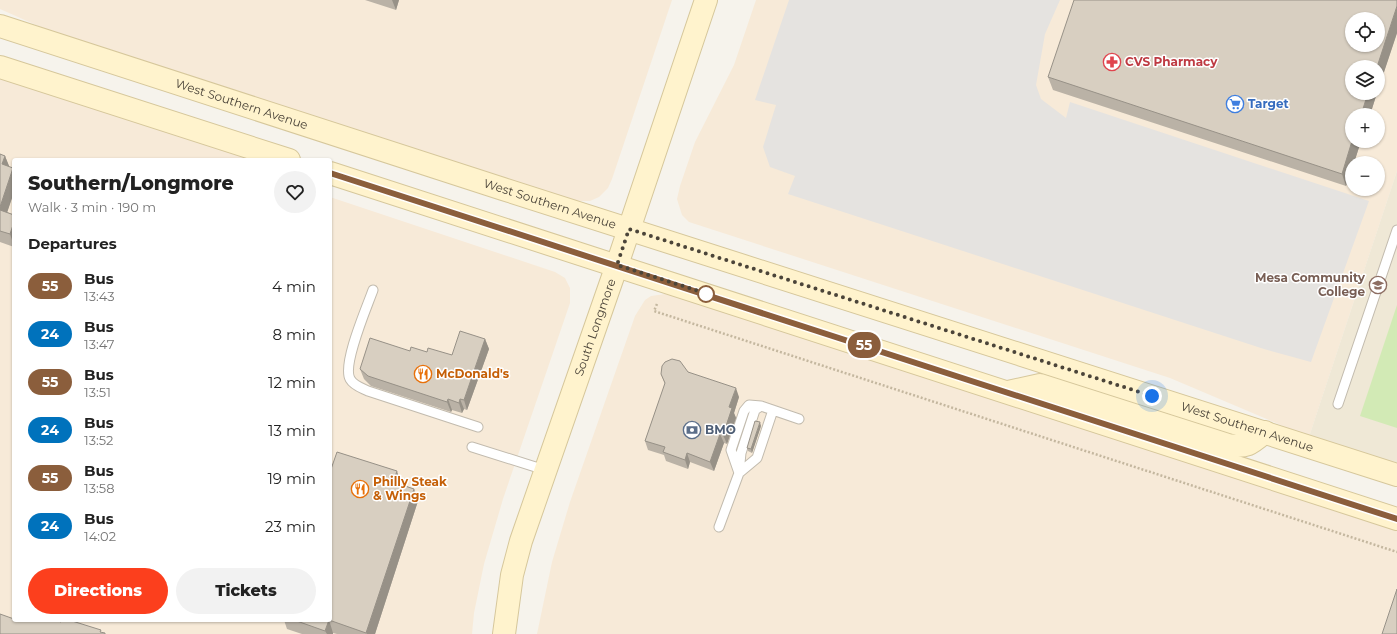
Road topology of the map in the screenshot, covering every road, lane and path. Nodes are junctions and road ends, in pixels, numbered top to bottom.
1 (706, 0) edge
2 (0, 26) edge
3 (0, 67) edge
4 (283, 158) edge
5 (332, 174) edge
6 (629, 229) junction
7 (1397, 230) edge
8 (617, 265) junction
9 (373, 290) dead end
10 (657, 304) dead end
11 (1008, 392) junction
12 (1338, 404) dead end
13 (773, 410) junction
14 (799, 419) dead end
15 (478, 427) dead end
16 (1265, 432) junction
17 (472, 447) dead end
18 (545, 470) junction
19 (739, 473) junction
20 (1397, 475) edge
21 (1397, 519) edge
22 (720, 527) dead end
23 (1397, 552) edge
24 (504, 634) edge

1 - 6 main road, South Longmore
2 - 6 main road, West Southern Avenue
3 - 4 main road
5 - 8 main road
6 - 8 main road, South Longmore
6 - 16 main road, West Southern Avenue
7 - 12 lane
8 - 11 main road
8 - 18 main road, South Longmore
9 - 15 lane
10 - 23 path
11 - 16 main road
11 - 21 main road
13 - 14 lane
13 - 19 lane
13 - 19 lane
16 - 20 main road, West Southern Avenue
17 - 18 lane
18 - 24 main road, South Longmore
19 - 22 lane

